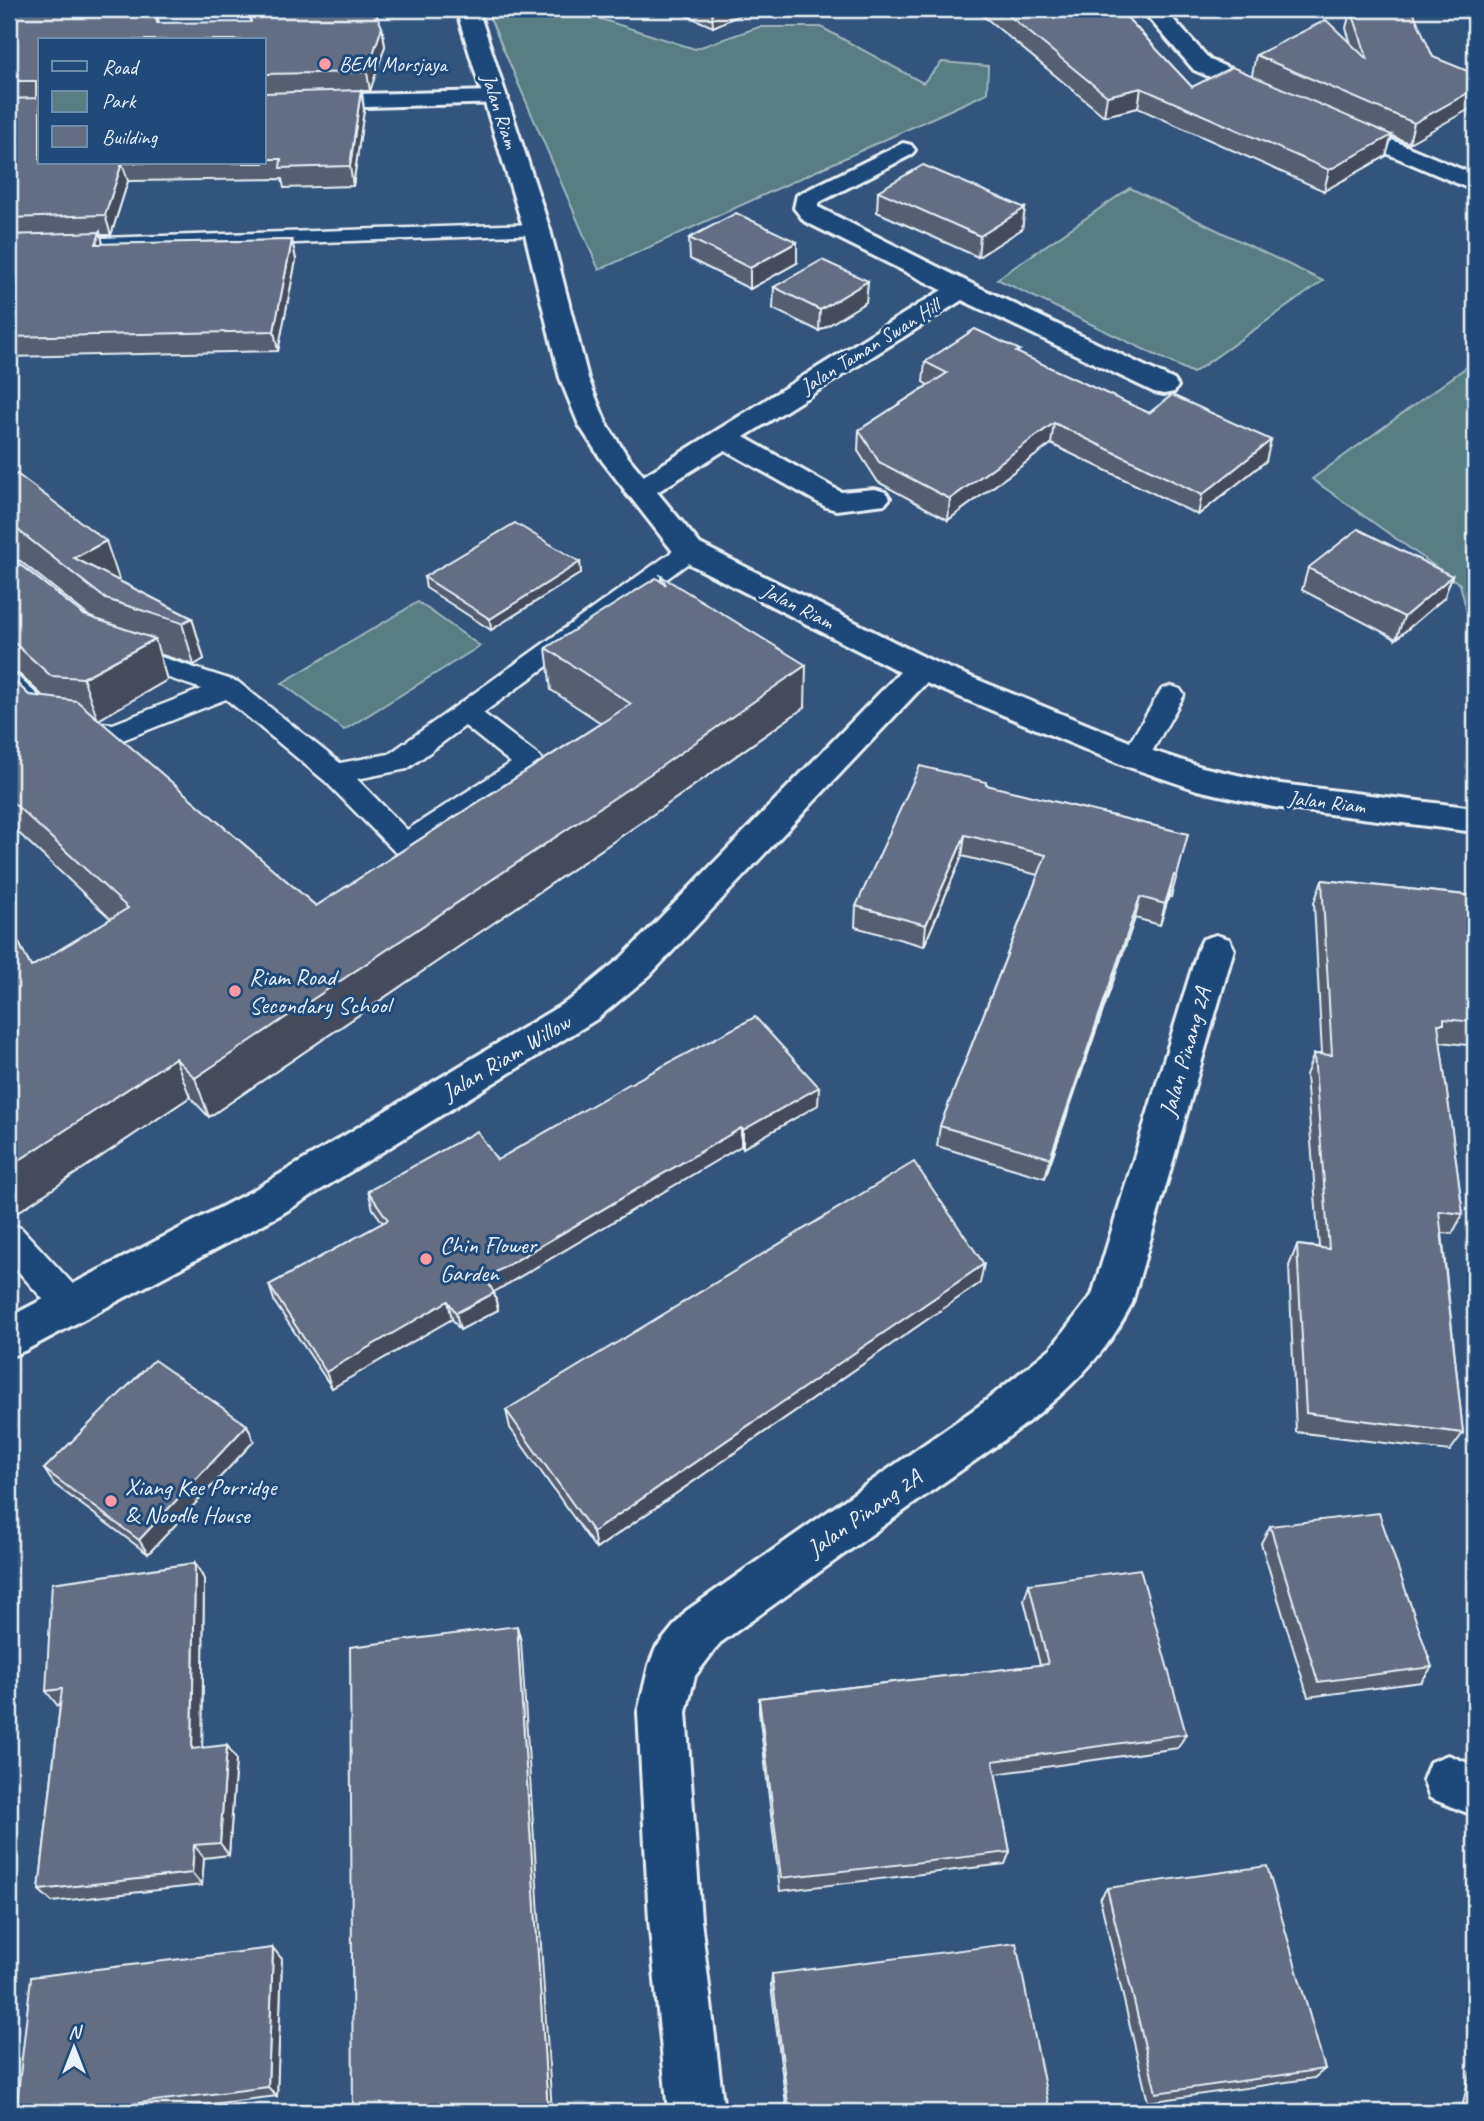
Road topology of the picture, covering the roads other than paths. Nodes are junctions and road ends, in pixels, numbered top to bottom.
1 (467, 9) edge
2 (1152, 9) edge
3 (496, 98) junction
4 (266, 103) edge
5 (1289, 103) edge
6 (1314, 114) edge
7 (903, 150) dead end
8 (1475, 184) edge
9 (537, 230) junction
10 (77, 245) edge
11 (961, 289) junction
12 (1164, 386) dead end
13 (725, 438) junction
14 (639, 491) junction
15 (875, 498) dead end
16 (689, 551) junction
17 (99, 641) edge
18 (921, 669) junction
19 (9, 683) edge
20 (229, 688) junction
21 (1171, 695) dead end
22 (466, 713) junction
23 (1135, 757) junction
24 (335, 774) junction
25 (1475, 820) edge
26 (1216, 949) dead end
27 (9, 1238) edge
28 (71, 1306) junction
29 (9, 1338) edge
30 (696, 2112) edge

1 - 3 street, Jalan Riam
2 - 5 street
3 - 4 street
3 - 9 street, Jalan Riam
6 - 8 street
7 - 11 street, Jalan Taman Swan Hill
9 - 10 lane
9 - 14 street, Jalan Riam
11 - 12 street
11 - 13 street, Jalan Taman Swan Hill
13 - 14 street, Jalan Taman Swan Hill
13 - 15 street
14 - 16 street, Jalan Riam
16 - 18 street, Jalan Riam
16 - 22 lane
17 - 20 lane
18 - 23 street, Jalan Riam
18 - 28 street, Jalan Riam Willow
19 - 20 lane
20 - 24 lane
21 - 23 lane
22 - 24 lane
22 - 24 lane
23 - 25 street, Jalan Riam
26 - 30 street, Jalan Pinang 2A
27 - 28 lane
28 - 29 street, Jalan Riam Willow

